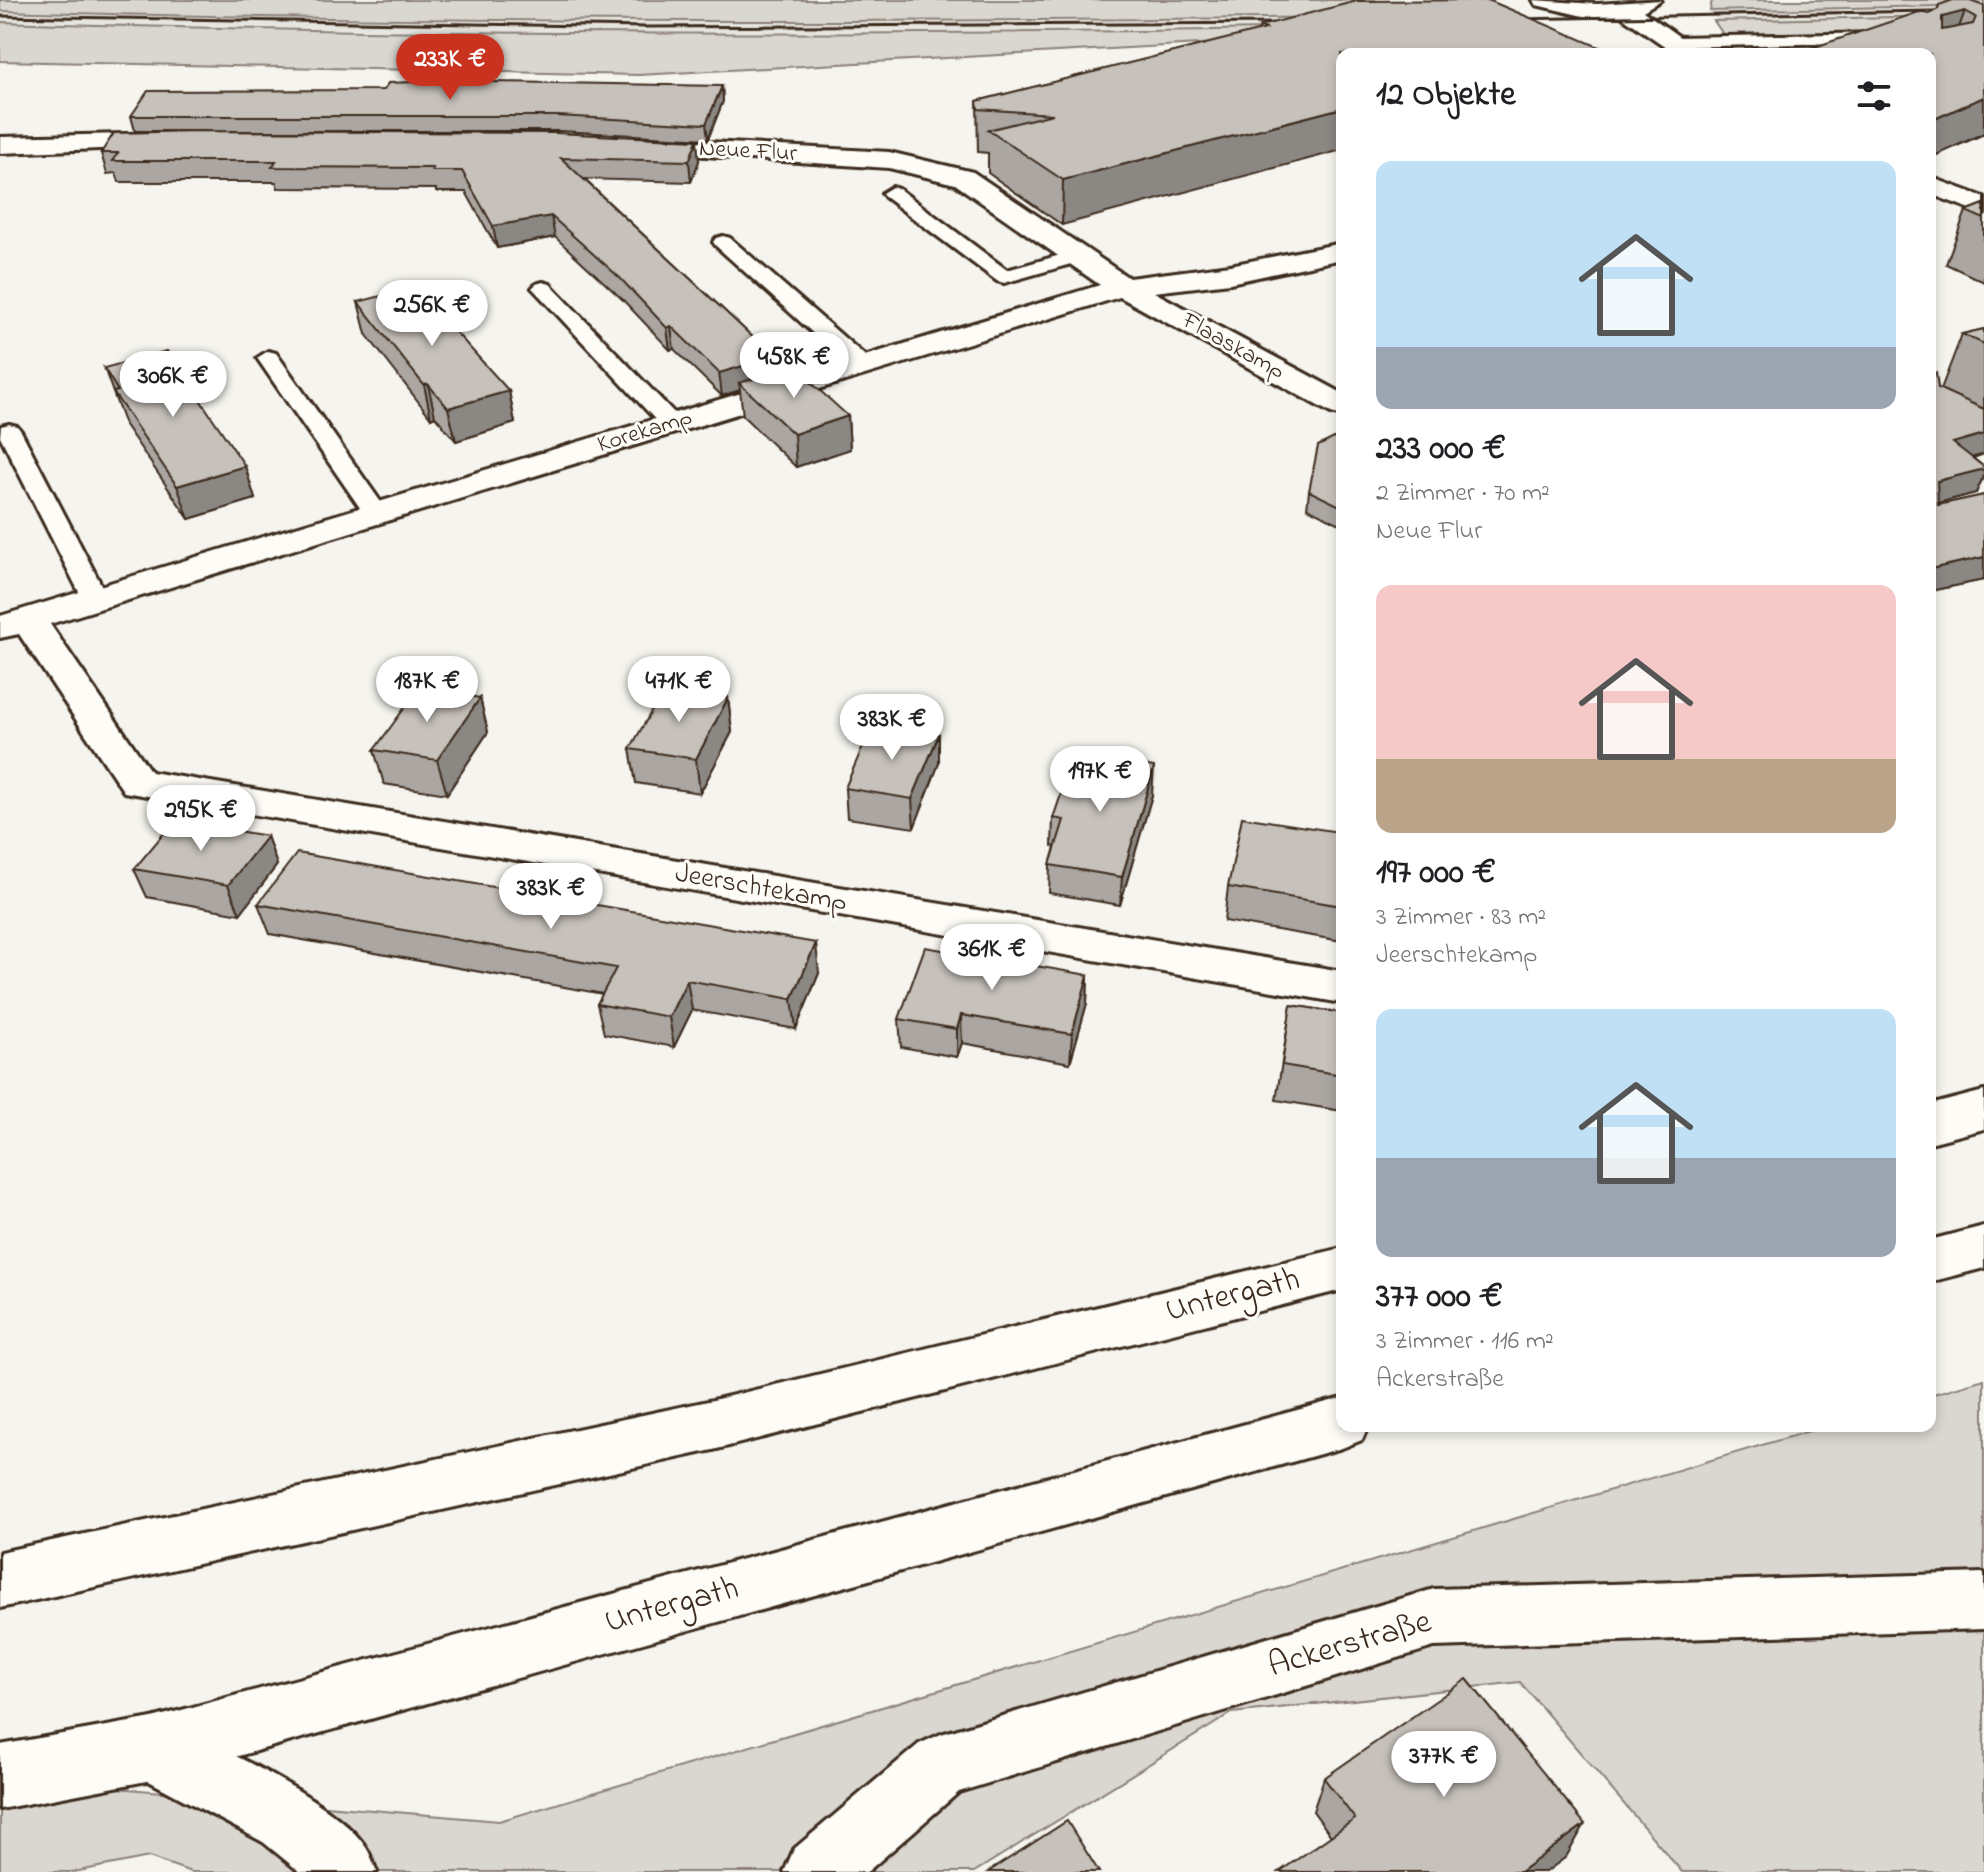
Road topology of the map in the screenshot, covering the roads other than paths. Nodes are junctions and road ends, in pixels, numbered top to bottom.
1 (1544, 0) edge
2 (1650, 0) edge
3 (1624, 8) junction
4 (1901, 43) edge
5 (1684, 48) edge
6 (187, 140) edge
7 (0, 145) edge
8 (622, 146) edge
9 (1936, 187) edge
10 (892, 193) dead end
11 (1980, 201) edge
12 (723, 242) dead end
13 (1336, 252) edge
14 (1078, 256) junction
15 (1123, 287) junction
16 (543, 288) dead end
17 (268, 358) dead end
18 (863, 366) junction
19 (1336, 403) edge
20 (672, 424) junction
21 (9, 431) dead end
22 (376, 513) junction
23 (95, 598) junction
24 (14, 623) edge
25 (1336, 986) edge
26 (1984, 1110) edge
27 (1936, 1122) edge
28 (1984, 1247) edge
29 (1936, 1259) edge
30 (1336, 1270) edge
31 (1336, 1425) edge
32 (0, 1580) edge
33 (1984, 1601) edge
34 (152, 1749) junction
35 (0, 1777) edge
36 (344, 1872) edge
37 (817, 1872) edge

1 - 3 street
2 - 3 street
3 - 5 street
4 - 5 lane
6 - 7 street
8 - 14 street, Neue Flur
9 - 11 street
10 - 14 lane
12 - 18 lane
13 - 15 street, Korekamp
14 - 15 street, Neue Flur
15 - 18 street, Korekamp
15 - 19 street, Flaaskamp
16 - 20 lane
17 - 22 lane
18 - 20 street, Korekamp
20 - 22 street, Korekamp
21 - 23 lane
22 - 23 street, Korekamp
23 - 24 street, Korekamp
24 - 25 street, Jeerschtekamp
26 - 27 street
28 - 29 street
30 - 32 street, Untergath
31 - 34 street, Untergath
33 - 37 street, Ackerstraße
34 - 35 street, Untergath
34 - 36 street

